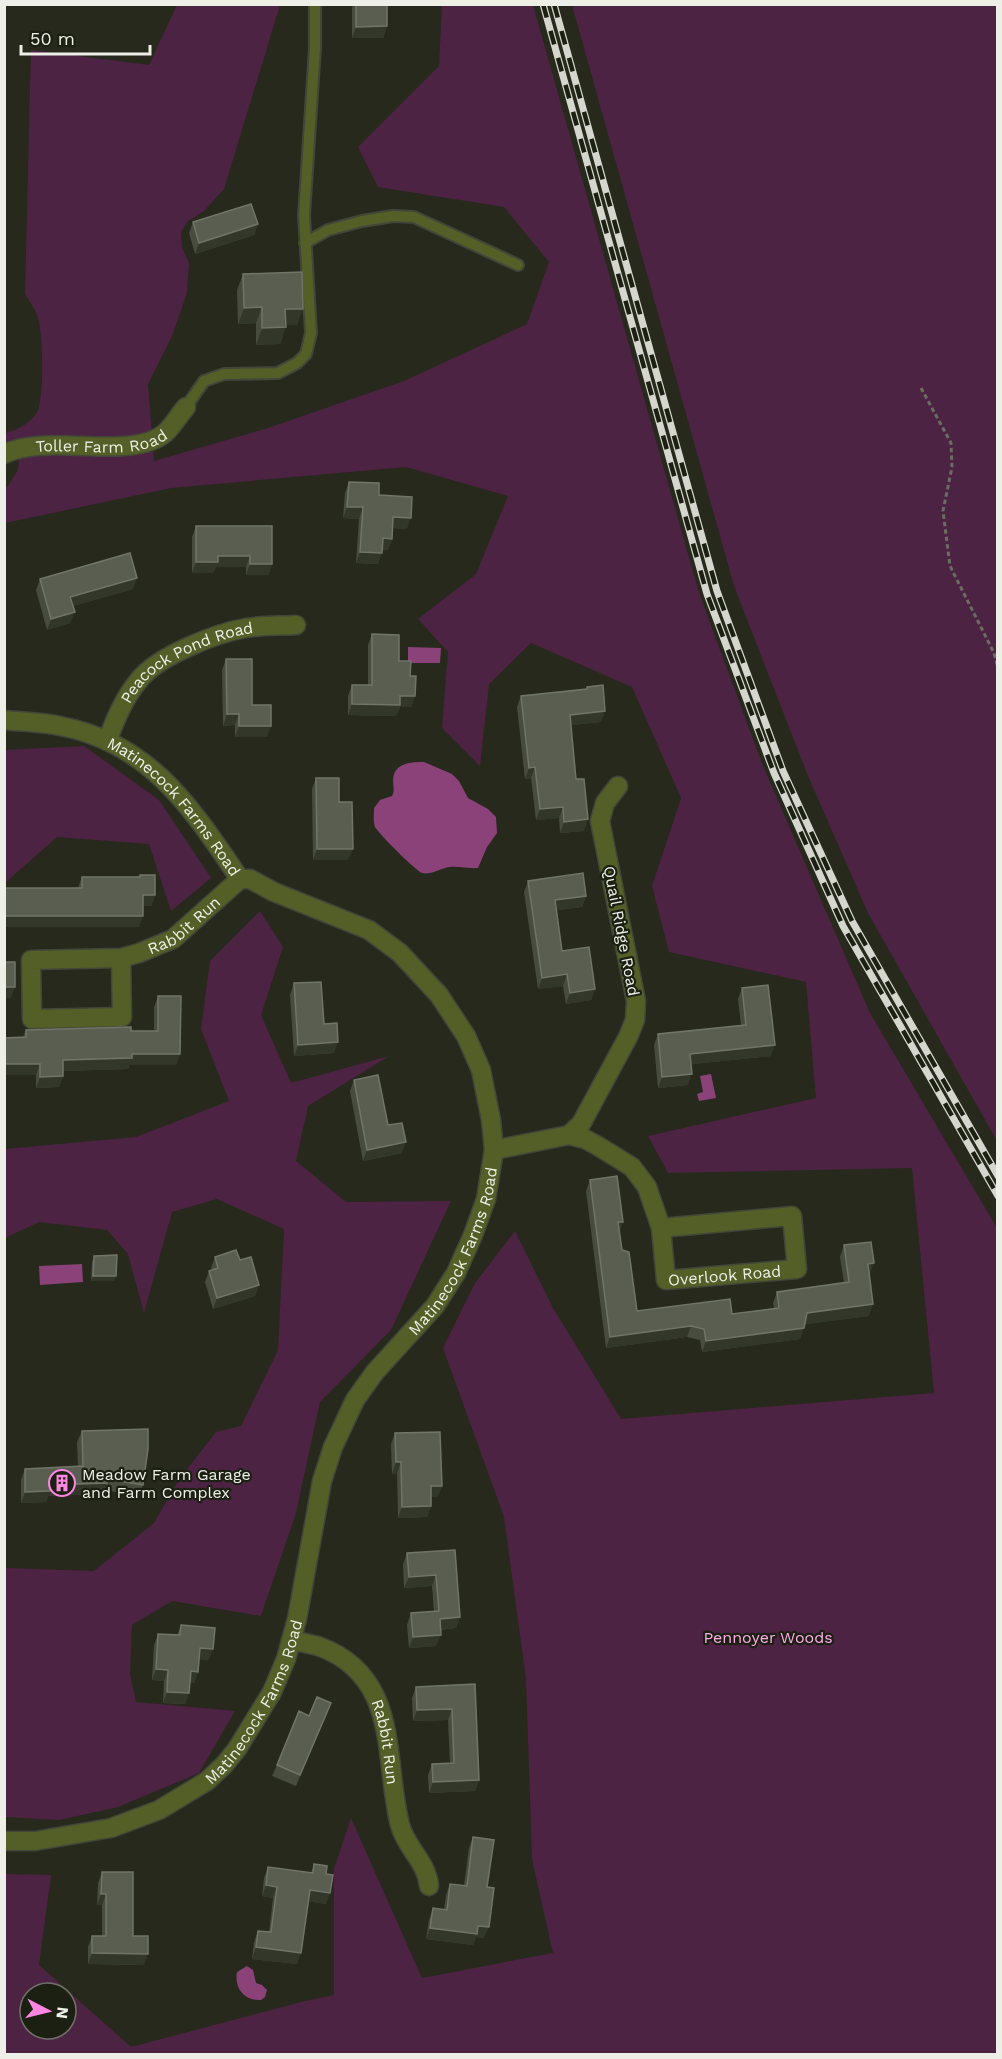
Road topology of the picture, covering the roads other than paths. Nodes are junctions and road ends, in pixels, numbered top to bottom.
1 (315, 4) edge
2 (305, 243) junction
3 (518, 265) dead end
4 (186, 407) joint
5 (4, 454) edge
6 (296, 625) dead end
7 (4, 720) edge
8 (107, 741) junction
9 (618, 786) dead end
10 (240, 879) junction
11 (121, 958) junction
12 (569, 1135) junction
13 (494, 1150) junction
14 (661, 1228) junction
15 (291, 1640) junction
16 (4, 1841) edge
17 (429, 1886) dead end

1 - 2 lane
2 - 3 lane
2 - 4 lane
4 - 5 street, Toller Farm Road
6 - 8 street, Peacock Pond Road
7 - 8 street, Matinecock Farms Road
8 - 10 street, Matinecock Farms Road
9 - 12 street, Quail Ridge Road
10 - 11 street, Rabbit Run
10 - 13 street, Matinecock Farms Road
11 - 11 street, Rabbit Run
12 - 13 street
12 - 14 street, Overlook Road
13 - 15 street, Matinecock Farms Road
14 - 14 street, Overlook Road
15 - 16 street, Matinecock Farms Road
15 - 17 street, Rabbit Run

